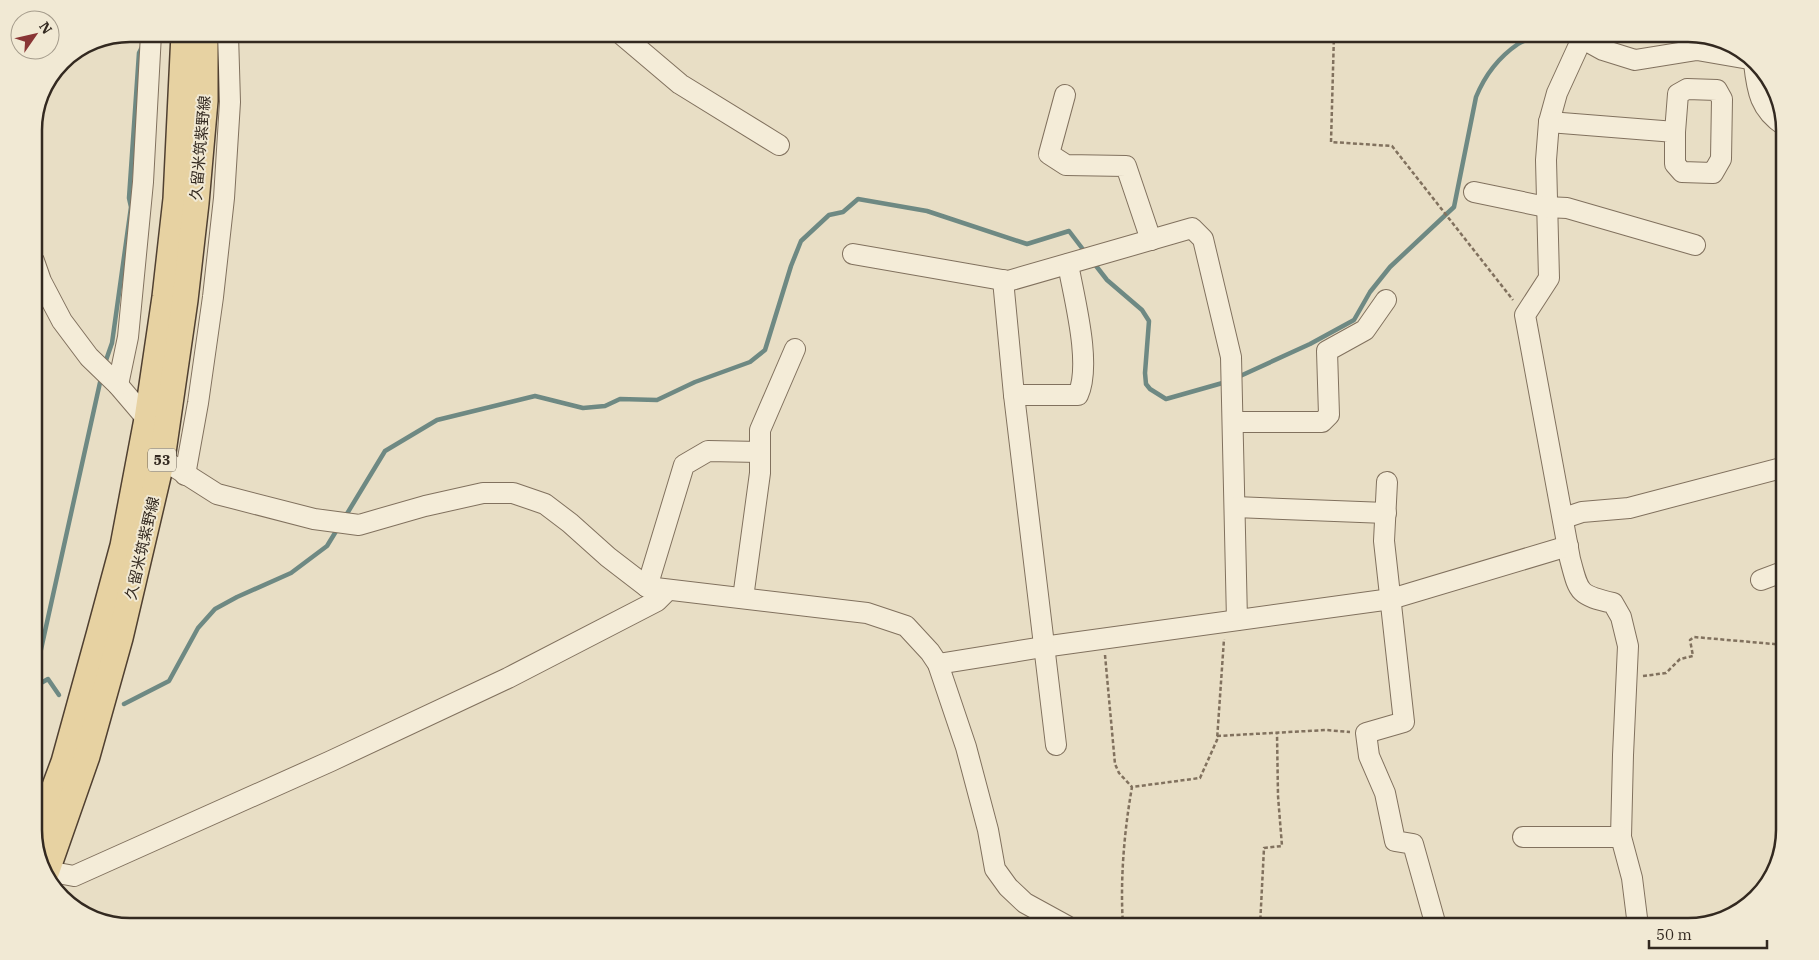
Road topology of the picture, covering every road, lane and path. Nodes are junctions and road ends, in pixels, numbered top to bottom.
1 (151, 42) edge
2 (184, 42) edge
3 (205, 42) edge
4 (228, 42) edge
5 (630, 42) edge
6 (1334, 42) edge
7 (1581, 42) edge
8 (1592, 42) edge
9 (1738, 57) edge
10 (1755, 72) edge
11 (1065, 95) dead end
12 (1775, 118) edge
13 (1549, 122) junction
14 (1674, 132) dead end
15 (779, 146) dead end
16 (1474, 192) dead end
17 (1546, 207) junction
18 (1151, 240) junction
19 (1695, 245) dead end
20 (853, 254) dead end
21 (1068, 264) junction
22 (1003, 280) junction
23 (43, 285) edge
24 (1386, 300) dead end
25 (1525, 316) junction
26 (795, 349) dead end
27 (118, 385) junction
28 (1014, 395) junction
29 (147, 419) junction
30 (1233, 422) junction
31 (760, 452) junction
32 (162, 459) junction
33 (1776, 469) edge
34 (185, 475) junction
35 (1387, 482) dead end
36 (1235, 507) junction
37 (1386, 513) junction
38 (1564, 518) junction
39 (1568, 546) junction
40 (1776, 574) edge
41 (1761, 580) dead end
42 (647, 587) junction
43 (668, 590) junction
44 (743, 598) junction
45 (1391, 599) junction
46 (1231, 621) junction
47 (1104, 638) junction
48 (1776, 644) edge
49 (1043, 646) junction
50 (938, 664) junction
51 (1626, 678) junction
52 (1277, 733) junction
53 (1366, 733) junction
54 (1217, 736) junction
55 (1056, 745) dead end
56 (1132, 787) junction
57 (43, 818) edge
58 (1522, 837) dead end
59 (1621, 837) junction
60 (50, 864) edge
61 (54, 873) edge
62 (1052, 918) edge
63 (1122, 918) edge
64 (1260, 918) edge
65 (1434, 918) edge
66 (1637, 918) edge

1 - 27 street
2 - 29 main road, 久留米筑紫野線 / 53
3 - 32 main road, 久留米筑紫野線 / 53
4 - 34 street
5 - 15 street
6 - 25 path
7 - 13 street
8 - 9 street
10 - 12 street
11 - 18 street
13 - 14 street
13 - 17 street
16 - 17 street
17 - 19 street
17 - 25 street
18 - 21 street
18 - 30 street
20 - 22 street
21 - 22 street
21 - 28 street
22 - 28 street
23 - 27 street
24 - 30 street
25 - 38 street
26 - 31 street
27 - 29 street
28 - 49 street
29 - 57 main road, 久留米筑紫野線 / 53
30 - 36 street
31 - 42 street
31 - 44 street
32 - 34 street
32 - 60 main road, 久留米筑紫野線 / 53
33 - 38 street
34 - 42 street
35 - 37 street
36 - 37 street
36 - 46 street
37 - 45 street
38 - 39 street
39 - 45 street
39 - 51 street
40 - 41 street
42 - 43 street
43 - 44 street
43 - 61 street
44 - 50 street
45 - 46 street
45 - 53 street
46 - 47 street
46 - 54 path
47 - 49 street
47 - 56 path
48 - 51 path
49 - 50 street
49 - 55 street
50 - 62 street
51 - 59 street
52 - 53 path
52 - 54 path
52 - 64 path
53 - 65 street
54 - 56 path
56 - 63 path
58 - 59 street
59 - 66 street

